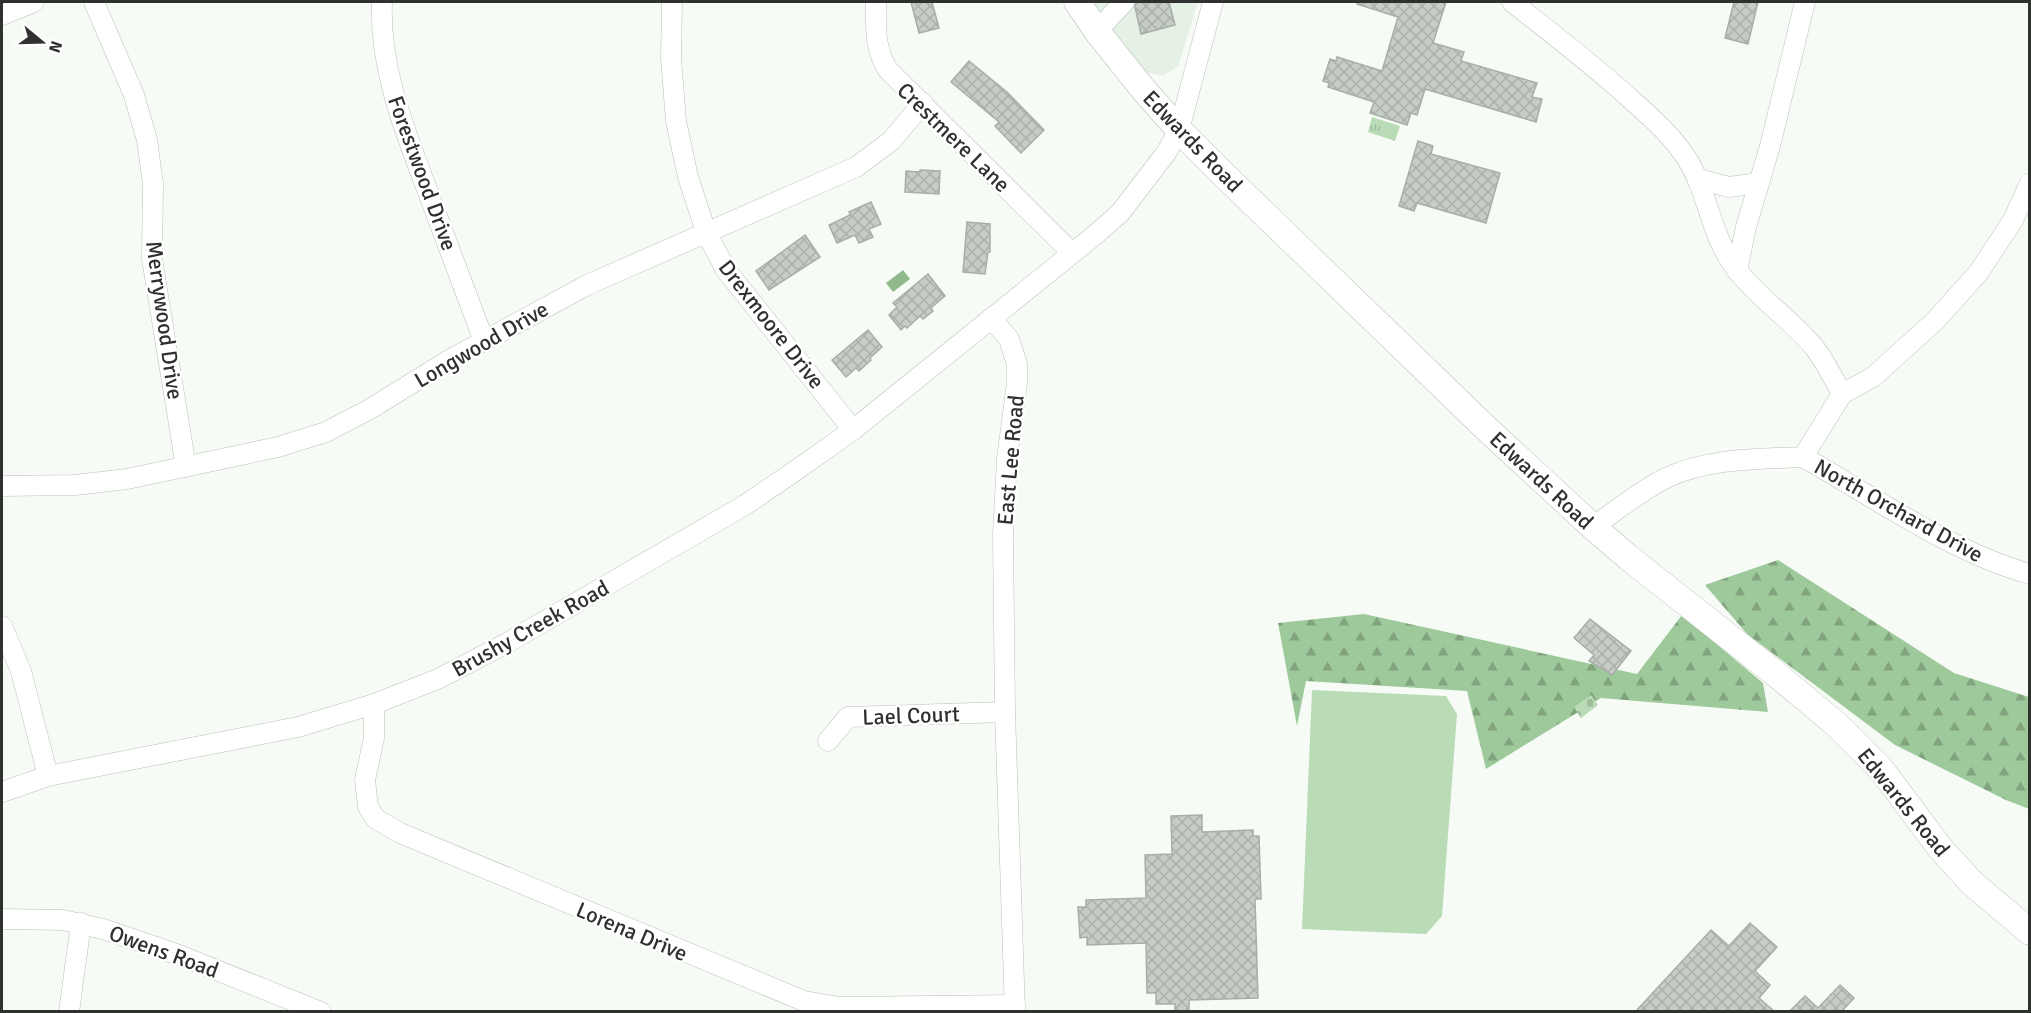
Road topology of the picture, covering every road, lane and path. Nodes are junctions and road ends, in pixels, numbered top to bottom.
1 (34, 2) edge
2 (94, 2) edge
3 (382, 2) edge
4 (672, 2) edge
5 (876, 2) edge
6 (1077, 2) edge
7 (1124, 2) edge
8 (1211, 2) edge
9 (1512, 2) edge
10 (1805, 2) edge
11 (2, 15) edge
12 (1097, 31) junction
13 (923, 103) junction
14 (1179, 130) junction
15 (1698, 179) junction
16 (1759, 183) junction
17 (2030, 183) edge
18 (706, 232) junction
19 (1072, 253) junction
20 (1737, 271) junction
21 (991, 318) junction
22 (484, 340) junction
23 (1842, 394) junction
24 (853, 430) junction
25 (1803, 457) junction
26 (186, 467) junction
27 (2, 486) edge
28 (1593, 527) junction
29 (2030, 574) edge
30 (2, 626) edge
31 (374, 704) junction
32 (1005, 712) junction
33 (828, 741) dead end
34 (48, 776) junction
35 (2, 792) edge
36 (2, 920) edge
37 (81, 923) junction
38 (2030, 932) edge
39 (1015, 1008) edge
40 (69, 1011) edge
41 (321, 1011) edge

1 - 11 street
2 - 26 street, Merrywood Drive
3 - 22 street, Forestwood Drive
4 - 18 street, Drexmoore Drive
5 - 13 street, Crestmere Lane
6 - 12 main road, Edwards Road
7 - 12 street
8 - 14 street
9 - 15 street
10 - 16 street
12 - 14 main road, Edwards Road
13 - 18 street, Longwood Drive
13 - 19 street, Crestmere Lane
14 - 19 street
14 - 28 main road, Edwards Road
15 - 16 street
15 - 20 street
16 - 20 street
17 - 23 street
18 - 22 street, Longwood Drive
18 - 24 street, Drexmoore Drive
19 - 21 street
20 - 23 street
21 - 24 street, Brushy Creek Road
21 - 32 street, East Lee Road
22 - 26 street, Longwood Drive
23 - 25 street
24 - 31 street, Brushy Creek Road
25 - 28 street
25 - 29 street, North Orchard Drive
26 - 27 street, Longwood Drive
28 - 38 main road, Edwards Road
30 - 34 street
31 - 34 street, Brushy Creek Road
31 - 39 street, Lorena Drive
32 - 33 street, Lael Court
32 - 39 street, East Lee Road
34 - 35 street, Brushy Creek Road
36 - 37 street, Owens Road
37 - 40 street
37 - 41 street, Owens Road

